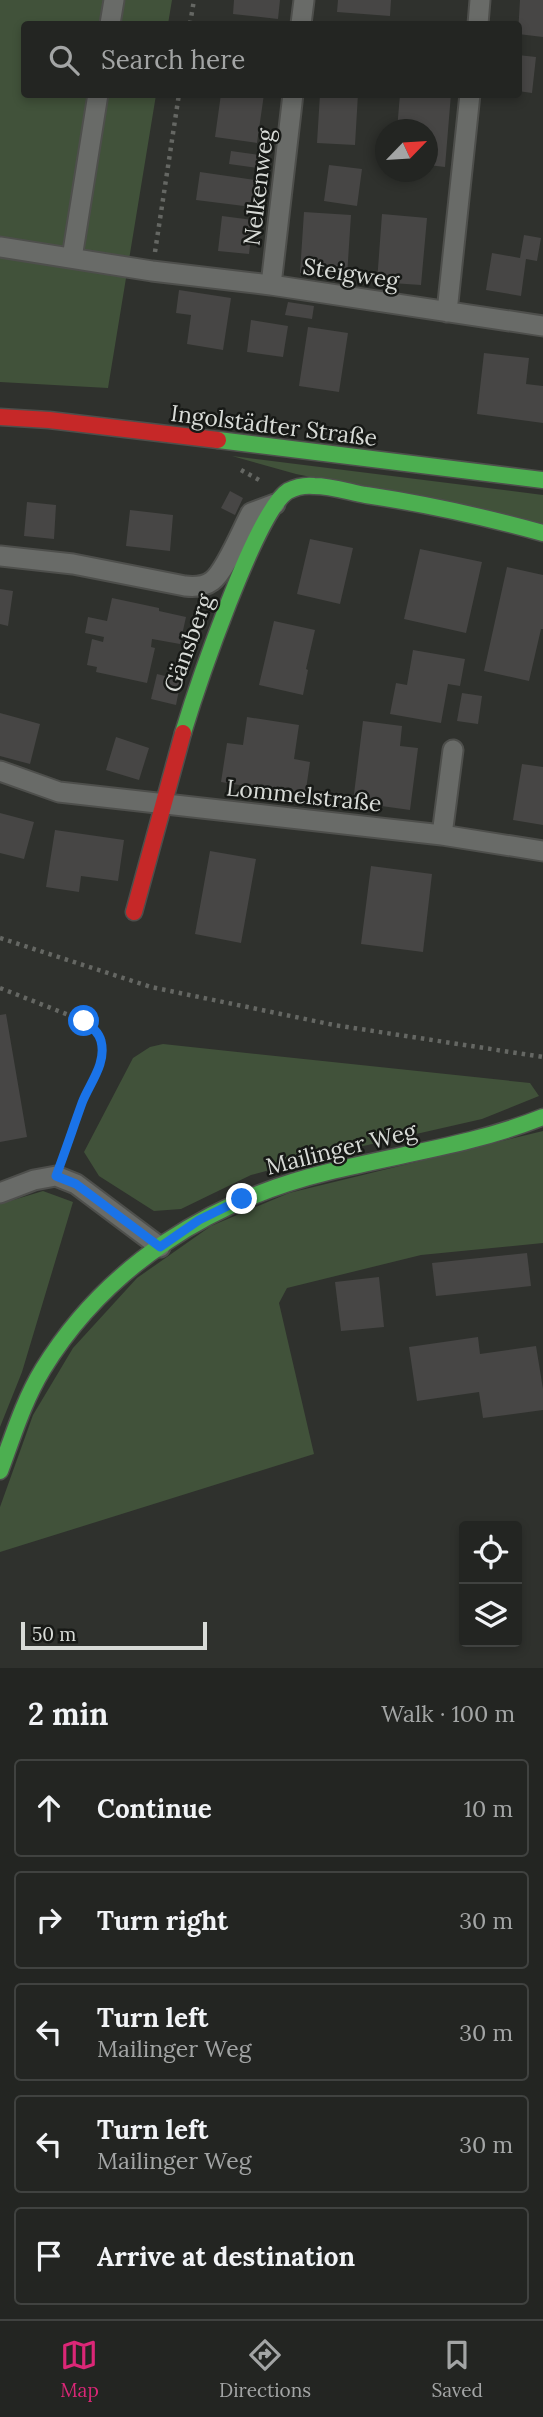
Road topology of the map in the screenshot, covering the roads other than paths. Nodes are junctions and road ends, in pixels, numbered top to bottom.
1 (114, 0) edge
2 (304, 0) edge
3 (480, 0) edge
4 (110, 21) edge
5 (301, 21) edge
6 (478, 21) edge
7 (97, 98) edge
8 (293, 98) edge
9 (470, 98) edge
10 (0, 247) edge
11 (72, 258) junction
12 (271, 285) junction
13 (447, 312) junction
14 (543, 326) edge
15 (0, 417) edge
16 (543, 480) edge
17 (275, 504) junction
18 (543, 533) edge
19 (0, 556) edge
20 (453, 750) dead end
21 (0, 771) edge
22 (161, 804) junction
23 (442, 835) junction
24 (543, 851) edge
25 (134, 912) dead end
26 (543, 1117) edge
27 (0, 1193) edge
28 (160, 1247) junction
29 (0, 1471) edge

1 - 4 street
2 - 5 street
3 - 6 street
7 - 11 street
8 - 12 street, Nelkenweg
9 - 13 street
10 - 11 street, Steigweg
11 - 12 street, Steigweg
12 - 13 street, Steigweg
13 - 14 street, Steigweg
15 - 16 street, Ingolstädter Straße
17 - 18 street, Gänsberg
17 - 19 street, Gänsberg
17 - 22 street, Gänsberg
20 - 23 street
21 - 22 street
22 - 23 street, Lommelstraße
22 - 25 street, Gänsberg
23 - 24 street, Lommelstraße
26 - 28 street, Mailinger Weg
27 - 28 street
28 - 29 street, Mailinger Weg

